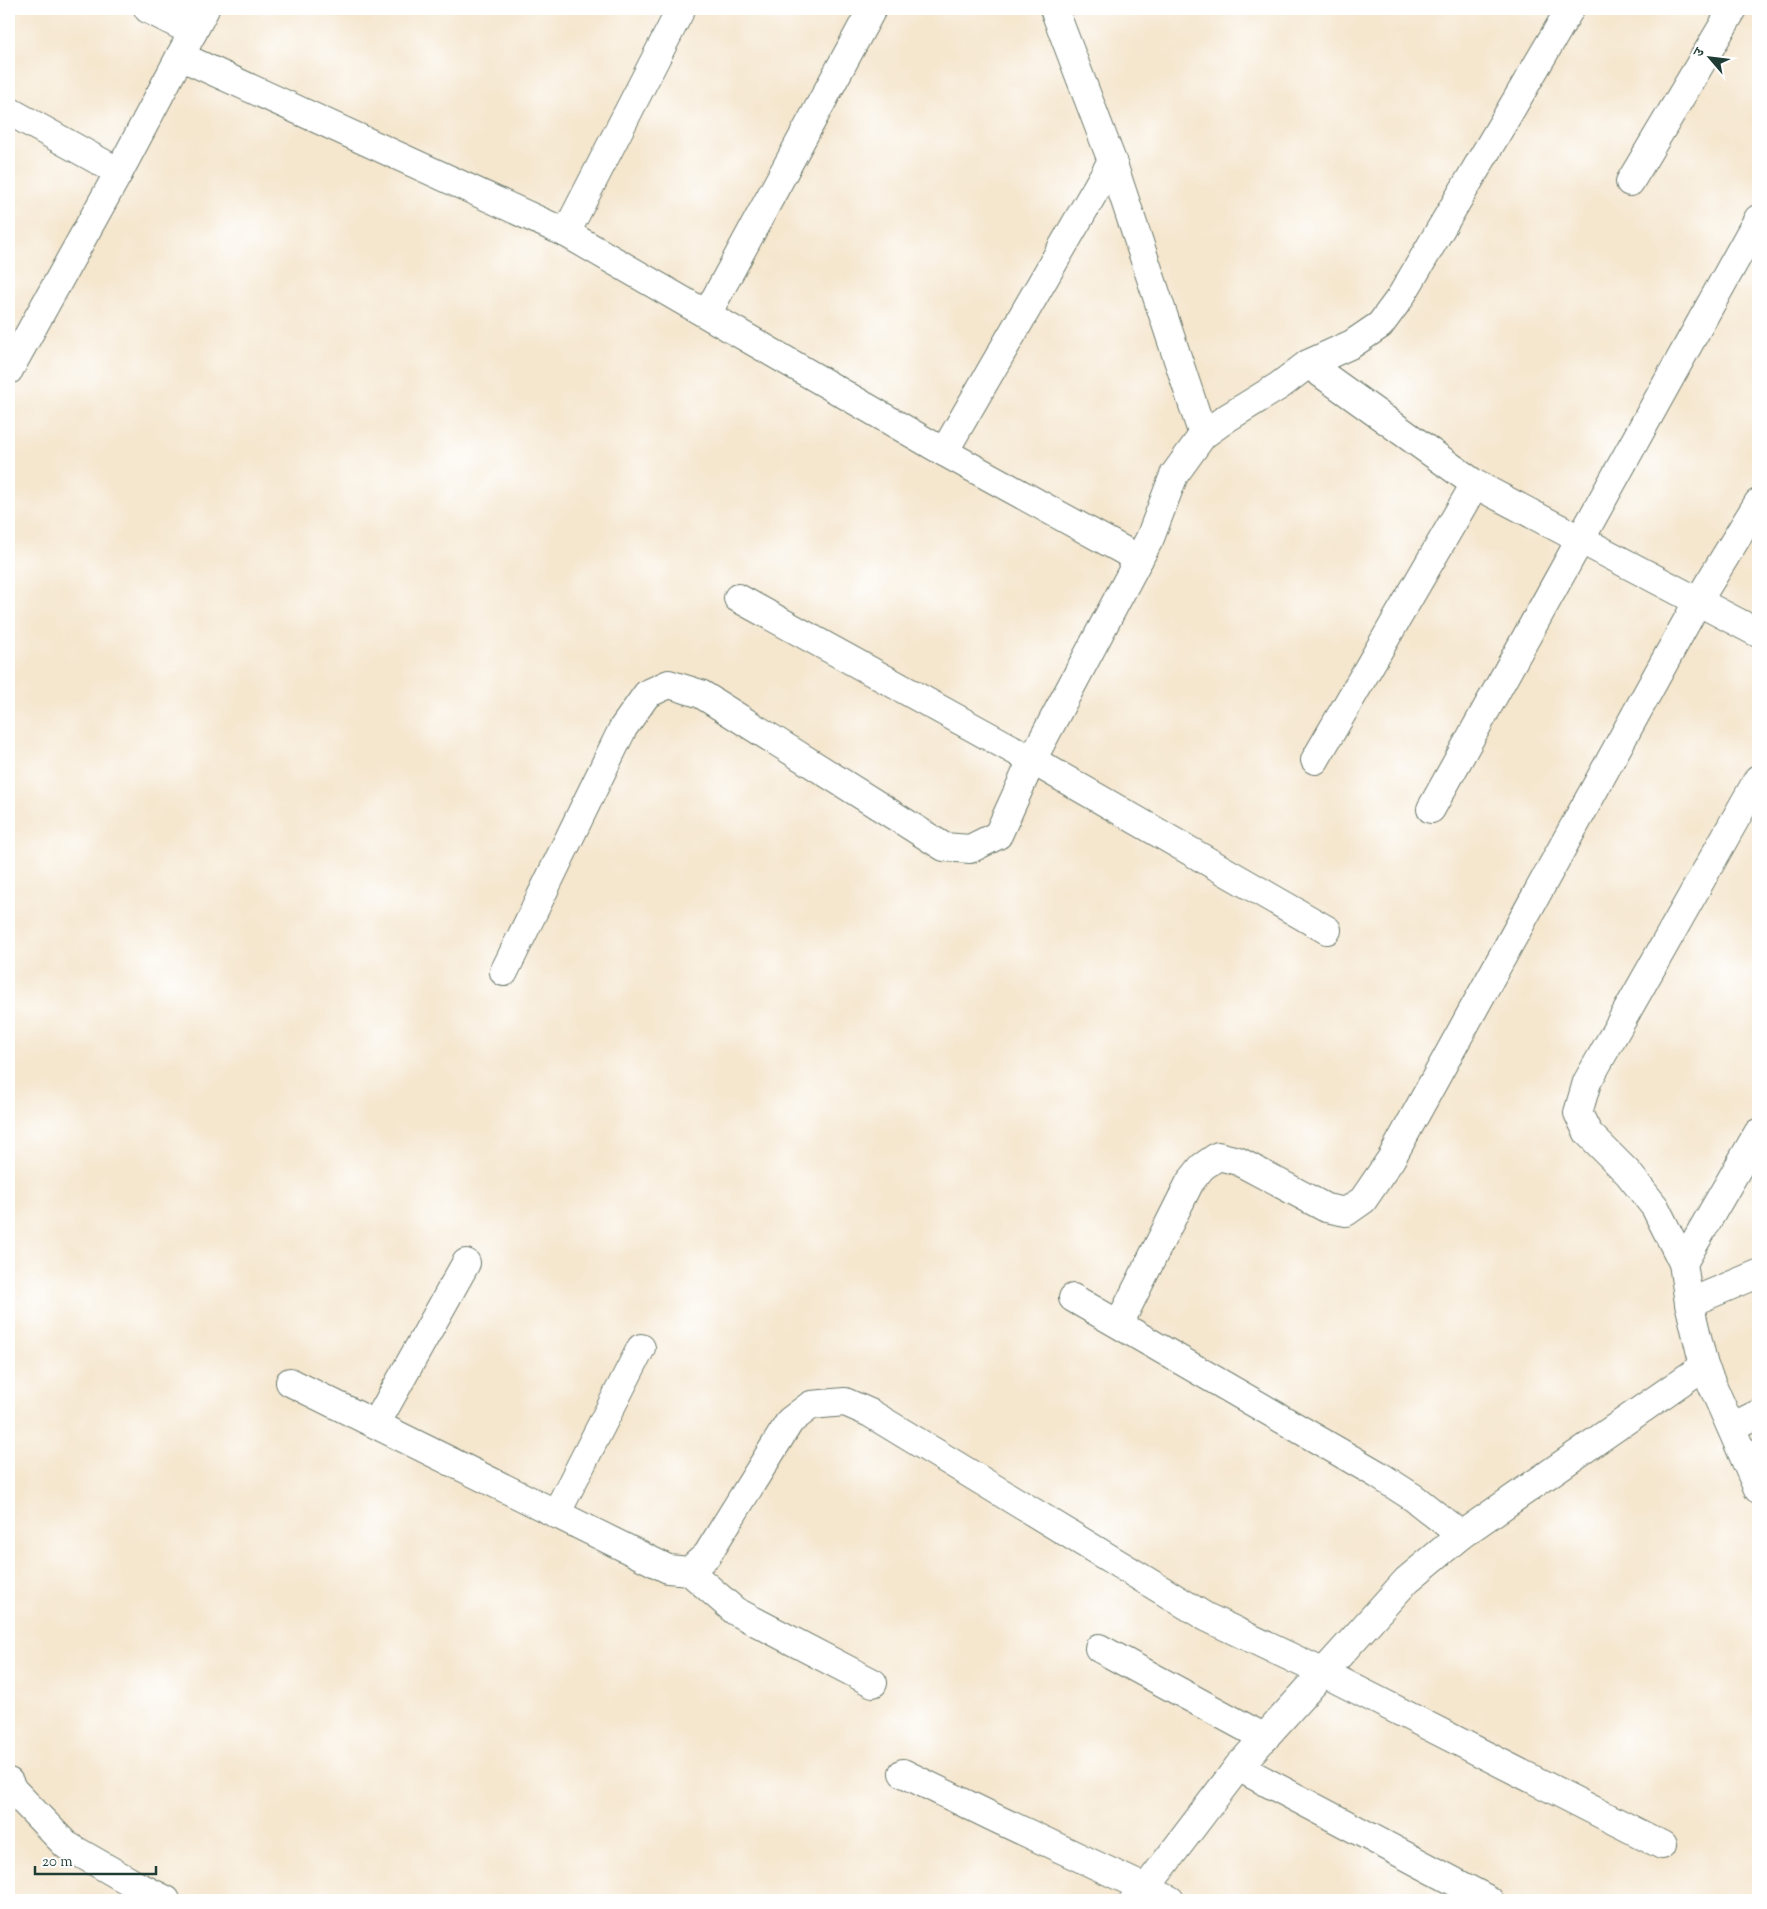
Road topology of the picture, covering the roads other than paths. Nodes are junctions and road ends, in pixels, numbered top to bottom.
1 (148, 9) edge
2 (681, 9) edge
3 (872, 9) edge
4 (1054, 9) edge
5 (1570, 9) edge
6 (1733, 9) edge
7 (199, 20) edge
8 (180, 56) junction
9 (9, 111) edge
10 (1112, 161) junction
11 (119, 172) junction
12 (1630, 182) dead end
13 (1758, 218) edge
14 (566, 233) junction
15 (707, 314) junction
16 (1308, 364) junction
17 (9, 370) edge
18 (1203, 434) junction
19 (944, 452) junction
20 (1475, 484) junction
21 (1758, 503) edge
22 (1580, 540) junction
23 (1140, 559) junction
24 (738, 598) dead end
25 (1698, 601) junction
26 (1758, 633) edge
27 (1032, 760) junction
28 (1315, 760) dead end
29 (1758, 779) edge
30 (1431, 809) dead end
31 (1327, 930) dead end
32 (504, 972) dead end
33 (1758, 1133) edge
34 (466, 1263) dead end
35 (1683, 1263) junction
36 (1758, 1274) edge
37 (1073, 1298) dead end
38 (1689, 1303) junction
39 (1119, 1324) junction
40 (641, 1348) dead end
41 (1704, 1366) junction
42 (290, 1382) dead end
43 (1758, 1414) edge
44 (376, 1424) junction
45 (1731, 1427) junction
46 (1758, 1489) edge
47 (556, 1514) junction
48 (1461, 1535) junction
49 (688, 1571) junction
50 (1099, 1648) dead end
51 (1322, 1672) junction
52 (873, 1683) dead end
53 (1265, 1738) junction
54 (1238, 1767) junction
55 (903, 1773) dead end
56 (9, 1782) edge
57 (1662, 1845) dead end
58 (1140, 1894) edge
59 (166, 1900) edge
60 (1170, 1900) edge
61 (1489, 1900) edge

1 - 7 street
2 - 14 street
3 - 15 street
4 - 10 street
5 - 16 street
6 - 12 street
7 - 8 street
8 - 11 street
8 - 14 street
9 - 11 street
10 - 18 street
10 - 19 street
11 - 17 street
13 - 22 street
14 - 15 street
15 - 19 street
16 - 18 street
16 - 20 street
18 - 23 street
19 - 23 street
20 - 22 street
20 - 28 street
21 - 25 street
22 - 25 street
22 - 30 street
23 - 27 street
24 - 27 street
25 - 26 street
25 - 39 street
27 - 31 street
27 - 32 street
29 - 35 street
33 - 35 street
34 - 44 street
35 - 38 street
36 - 38 street
37 - 39 street
38 - 41 street
39 - 48 street
40 - 47 street
41 - 45 street
41 - 48 street
42 - 44 street
43 - 45 street
44 - 47 street
45 - 46 street
47 - 49 street
48 - 51 street
49 - 51 street
49 - 52 street
50 - 53 street
51 - 53 street
51 - 57 street
53 - 54 street
54 - 58 street
54 - 61 street
55 - 58 street
56 - 59 street
58 - 60 street

